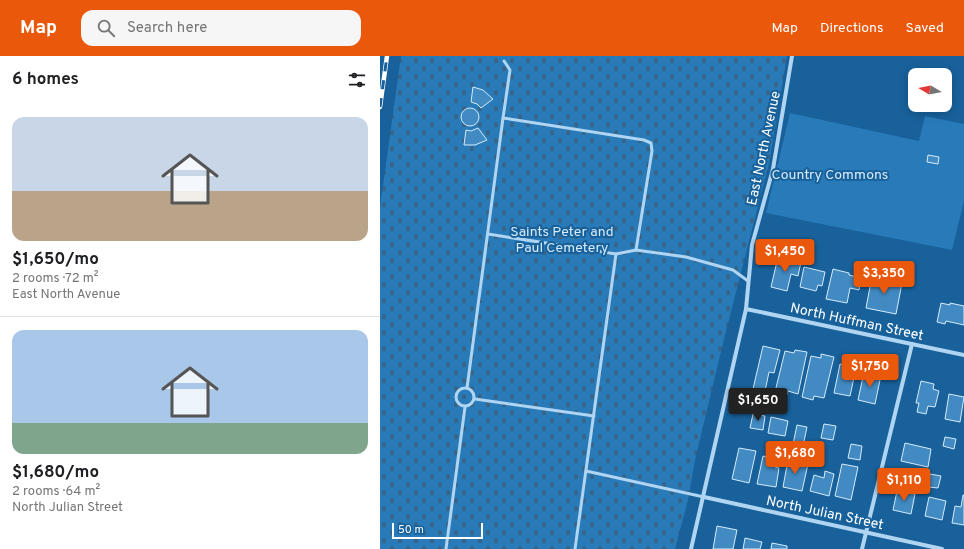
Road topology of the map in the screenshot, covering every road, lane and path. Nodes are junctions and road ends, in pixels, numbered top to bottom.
1 (792, 56) edge
2 (504, 61) dead end
3 (503, 118) junction
4 (488, 234) junction
5 (636, 250) junction
6 (616, 254) junction
7 (748, 281) junction
8 (746, 310) junction
9 (912, 344) junction
10 (964, 355) edge
11 (467, 388) junction
12 (474, 398) junction
13 (465, 407) junction
14 (594, 416) junction
15 (586, 471) junction
16 (704, 497) junction
17 (866, 533) junction
18 (446, 549) edge
19 (575, 549) edge
20 (691, 549) edge
21 (862, 549) edge
22 (942, 549) edge

1 - 7 street, East North Avenue
2 - 3 lane
3 - 4 lane
3 - 5 lane
4 - 6 lane
4 - 11 lane
5 - 6 lane
5 - 7 lane
6 - 14 lane
7 - 8 street, East North Avenue
8 - 9 street, North Huffman Street
8 - 16 street, East North Avenue
9 - 10 street, North Huffman Street
9 - 17 street
11 - 12 lane
11 - 13 lane
12 - 13 lane
12 - 14 lane
13 - 18 lane
14 - 15 lane
15 - 16 lane
15 - 19 lane
16 - 17 street, North Julian Street
16 - 20 street, East North Avenue
17 - 21 street
17 - 22 street, North Julian Street

